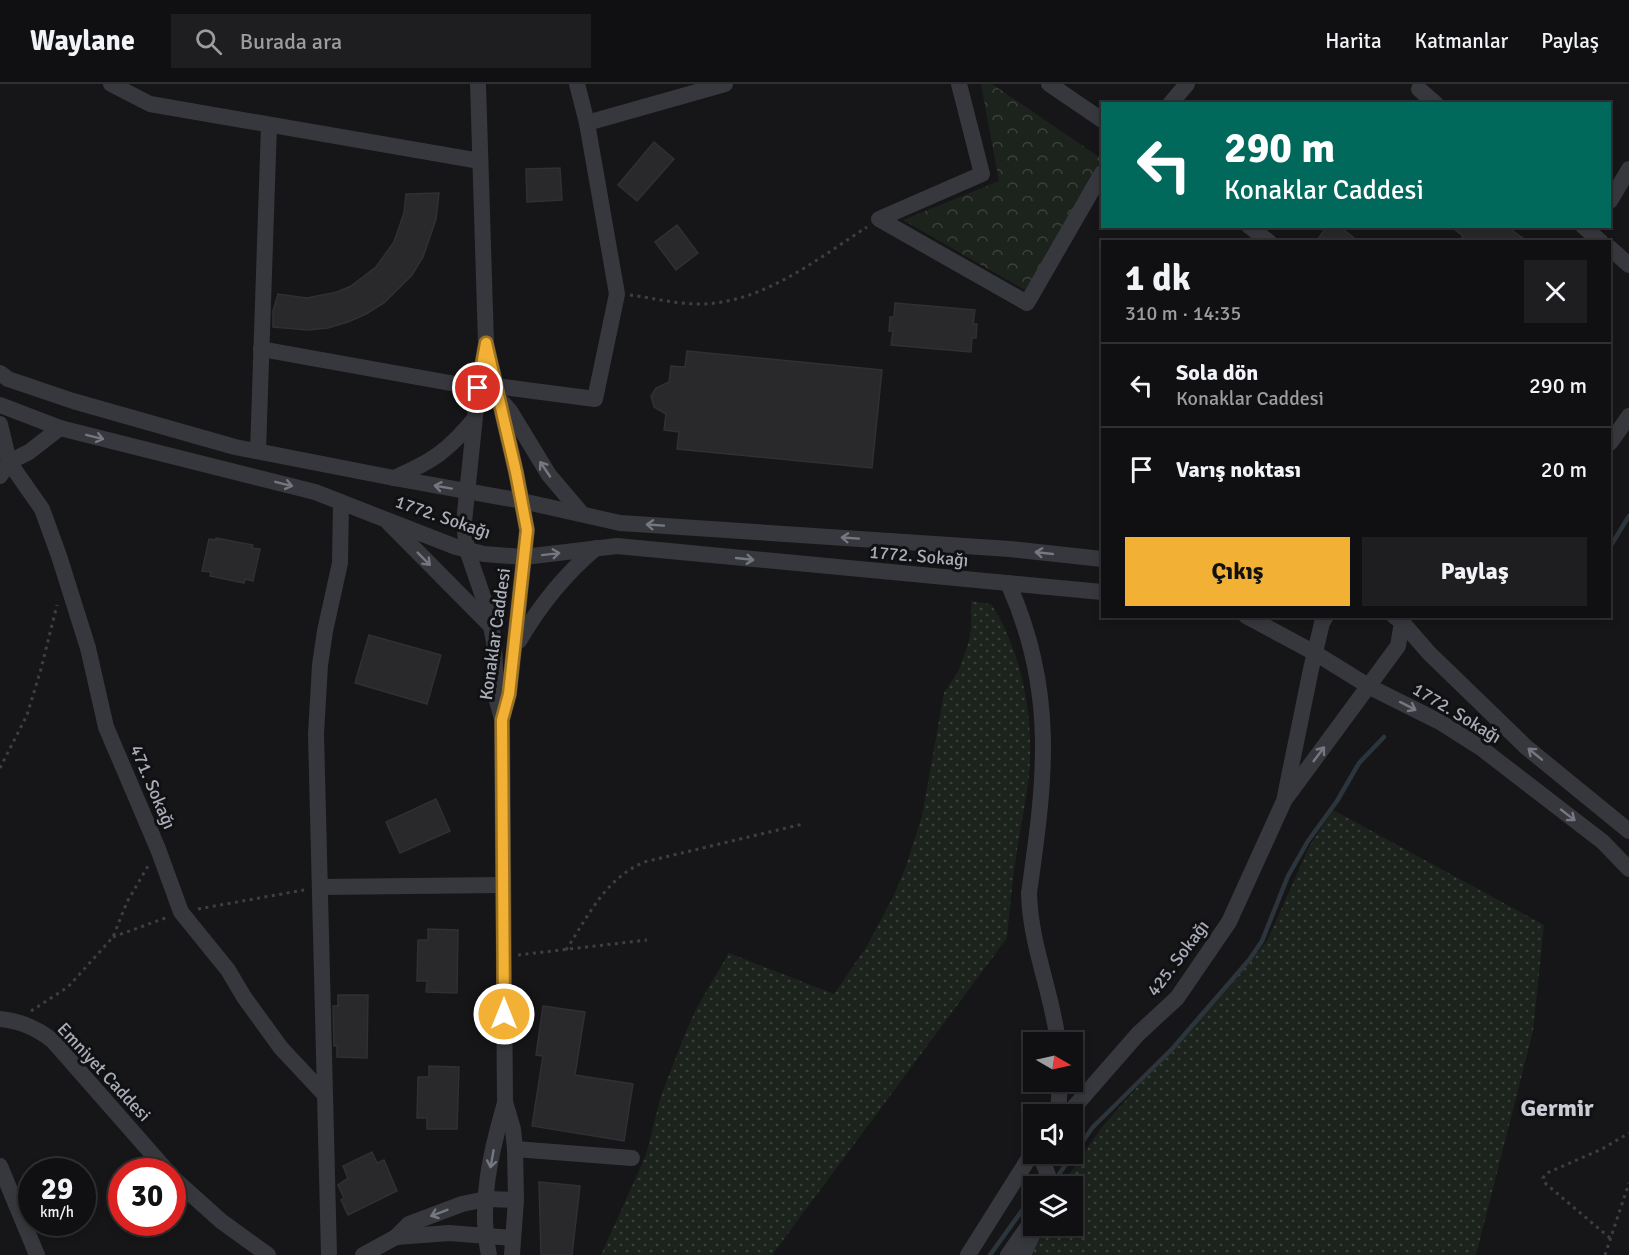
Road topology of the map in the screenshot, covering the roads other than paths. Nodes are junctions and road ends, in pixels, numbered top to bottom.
1 (478, 84) edge
2 (577, 84) edge
3 (725, 84) edge
4 (959, 84) edge
5 (1049, 84) edge
6 (1187, 84) edge
7 (116, 86) edge
8 (1419, 89) dead end
9 (1172, 102) edge
10 (1434, 102) edge
11 (1101, 119) edge
12 (587, 123) junction
13 (269, 125) junction
14 (480, 161) junction
15 (1629, 169) edge
16 (1101, 175) edge
17 (1611, 199) edge
18 (1251, 228) edge
19 (1266, 240) edge
20 (1611, 249) edge
21 (1629, 265) edge
22 (486, 343) junction
23 (261, 349) junction
24 (0, 373) edge
25 (478, 388) junction
26 (498, 392) junction
27 (0, 405) edge
28 (1629, 416) edge
29 (475, 418) junction
30 (0, 424) edge
31 (60, 428) junction
32 (1611, 442) edge
33 (258, 452) junction
34 (4, 469) edge
35 (394, 478) junction
36 (466, 491) junction
37 (522, 501) junction
38 (341, 502) junction
39 (582, 514) junction
40 (383, 518) junction
41 (596, 548) junction
42 (467, 550) junction
43 (525, 557) junction
44 (1101, 559) edge
45 (1008, 583) junction
46 (1101, 592) edge
47 (1250, 618) edge
48 (1325, 618) edge
49 (1399, 618) edge
50 (492, 627) junction
51 (515, 647) junction
52 (1315, 653) junction
53 (1370, 687) junction
54 (502, 720) junction
55 (1284, 801) junction
56 (1629, 831) edge
57 (1629, 869) edge
58 (503, 885) junction
59 (320, 887) junction
60 (5, 1019) edge
61 (1056, 1032) edge
62 (325, 1095) junction
63 (506, 1102) junction
64 (1077, 1104) edge
65 (515, 1149) junction
66 (156, 1158) edge
67 (632, 1158) dead end
68 (1025, 1164) edge
69 (0, 1166) edge
70 (186, 1190) edge
71 (486, 1199) junction
72 (516, 1200) junction
73 (1023, 1234) edge
74 (485, 1236) junction
75 (1032, 1236) edge
76 (396, 1237) junction
77 (512, 1247) edge
78 (38, 1255) edge
79 (268, 1255) edge
80 (329, 1255) edge
81 (363, 1255) edge
82 (489, 1255) edge
83 (968, 1255) edge
84 (1008, 1255) edge
85 (1023, 1255) edge

1 - 14 street, Konaklar Caddesi
2 - 12 street
3 - 12 street
4 - 16 street
5 - 11 street
6 - 9 street
7 - 13 street
8 - 10 street
12 - 26 street
13 - 14 street
13 - 23 street
14 - 22 street, Konaklar Caddesi
15 - 17 street
18 - 19 street
20 - 21 street
22 - 25 street, Konaklar Caddesi
22 - 26 street, Konaklar Caddesi
23 - 25 street
23 - 33 street
24 - 33 street, 1772. Sokağı
25 - 29 street, Konaklar Caddesi
26 - 37 street, Konaklar Caddesi
39 -> 26 street
27 - 31 street, 1772. Sokağı
28 - 32 street
29 - 35 street
29 - 36 street, Konaklar Caddesi
30 - 34 street
31 - 34 street
31 -> 38 street, 1772. Sokağı
33 - 35 street, 1772. Sokağı
34 - 62 street, 471. Sokağı
36 -> 35 street, 1772. Sokağı
36 - 37 street, 1772. Sokağı
36 - 42 street, Konaklar Caddesi
37 - 39 street, 1772. Sokağı
37 - 43 street, Konaklar Caddesi
38 - 40 street, 1772. Sokağı
38 - 59 street
44 -> 39 street, 1772. Sokağı
40 - 42 street, 1772. Sokağı
40 -> 50 street
43 -> 41 street, 1772. Sokağı
41 -> 45 street, 1772. Sokağı
41 - 51 street
42 - 43 street, 1772. Sokağı
42 - 50 street, Konaklar Caddesi
43 - 51 street, Konaklar Caddesi
45 - 46 street, 1772. Sokağı
45 - 61 street
47 - 52 street, 1772. Sokağı
48 - 52 street, 425. Sokağı
49 - 53 street, 425. Sokağı
56 -> 49 street, 1772. Sokağı
50 - 54 street, Konaklar Caddesi
51 - 54 street, Konaklar Caddesi
52 - 53 street, 1772. Sokağı
52 - 55 street, 425. Sokağı
55 -> 53 street, 425. Sokağı
53 -> 57 street, 1772. Sokağı
54 - 58 street, Konaklar Caddesi
55 - 64 street, 425. Sokağı
58 - 59 street
58 - 63 street, Konaklar Caddesi
59 - 62 street
60 - 66 street, Emniyet Caddesi
62 - 80 street
63 - 65 street, Konaklar Caddesi
63 -> 71 street, Konaklar Caddesi
65 - 67 street
65 - 72 street, Konaklar Caddesi
68 - 83 street
69 - 78 street
70 - 79 street
71 - 72 street
71 - 74 street, Konaklar Caddesi
71 -> 76 street
72 - 77 street, Konaklar Caddesi
73 - 84 street
74 - 76 street
74 - 77 street
74 - 82 street, Konaklar Caddesi
75 - 85 street
76 - 81 street

